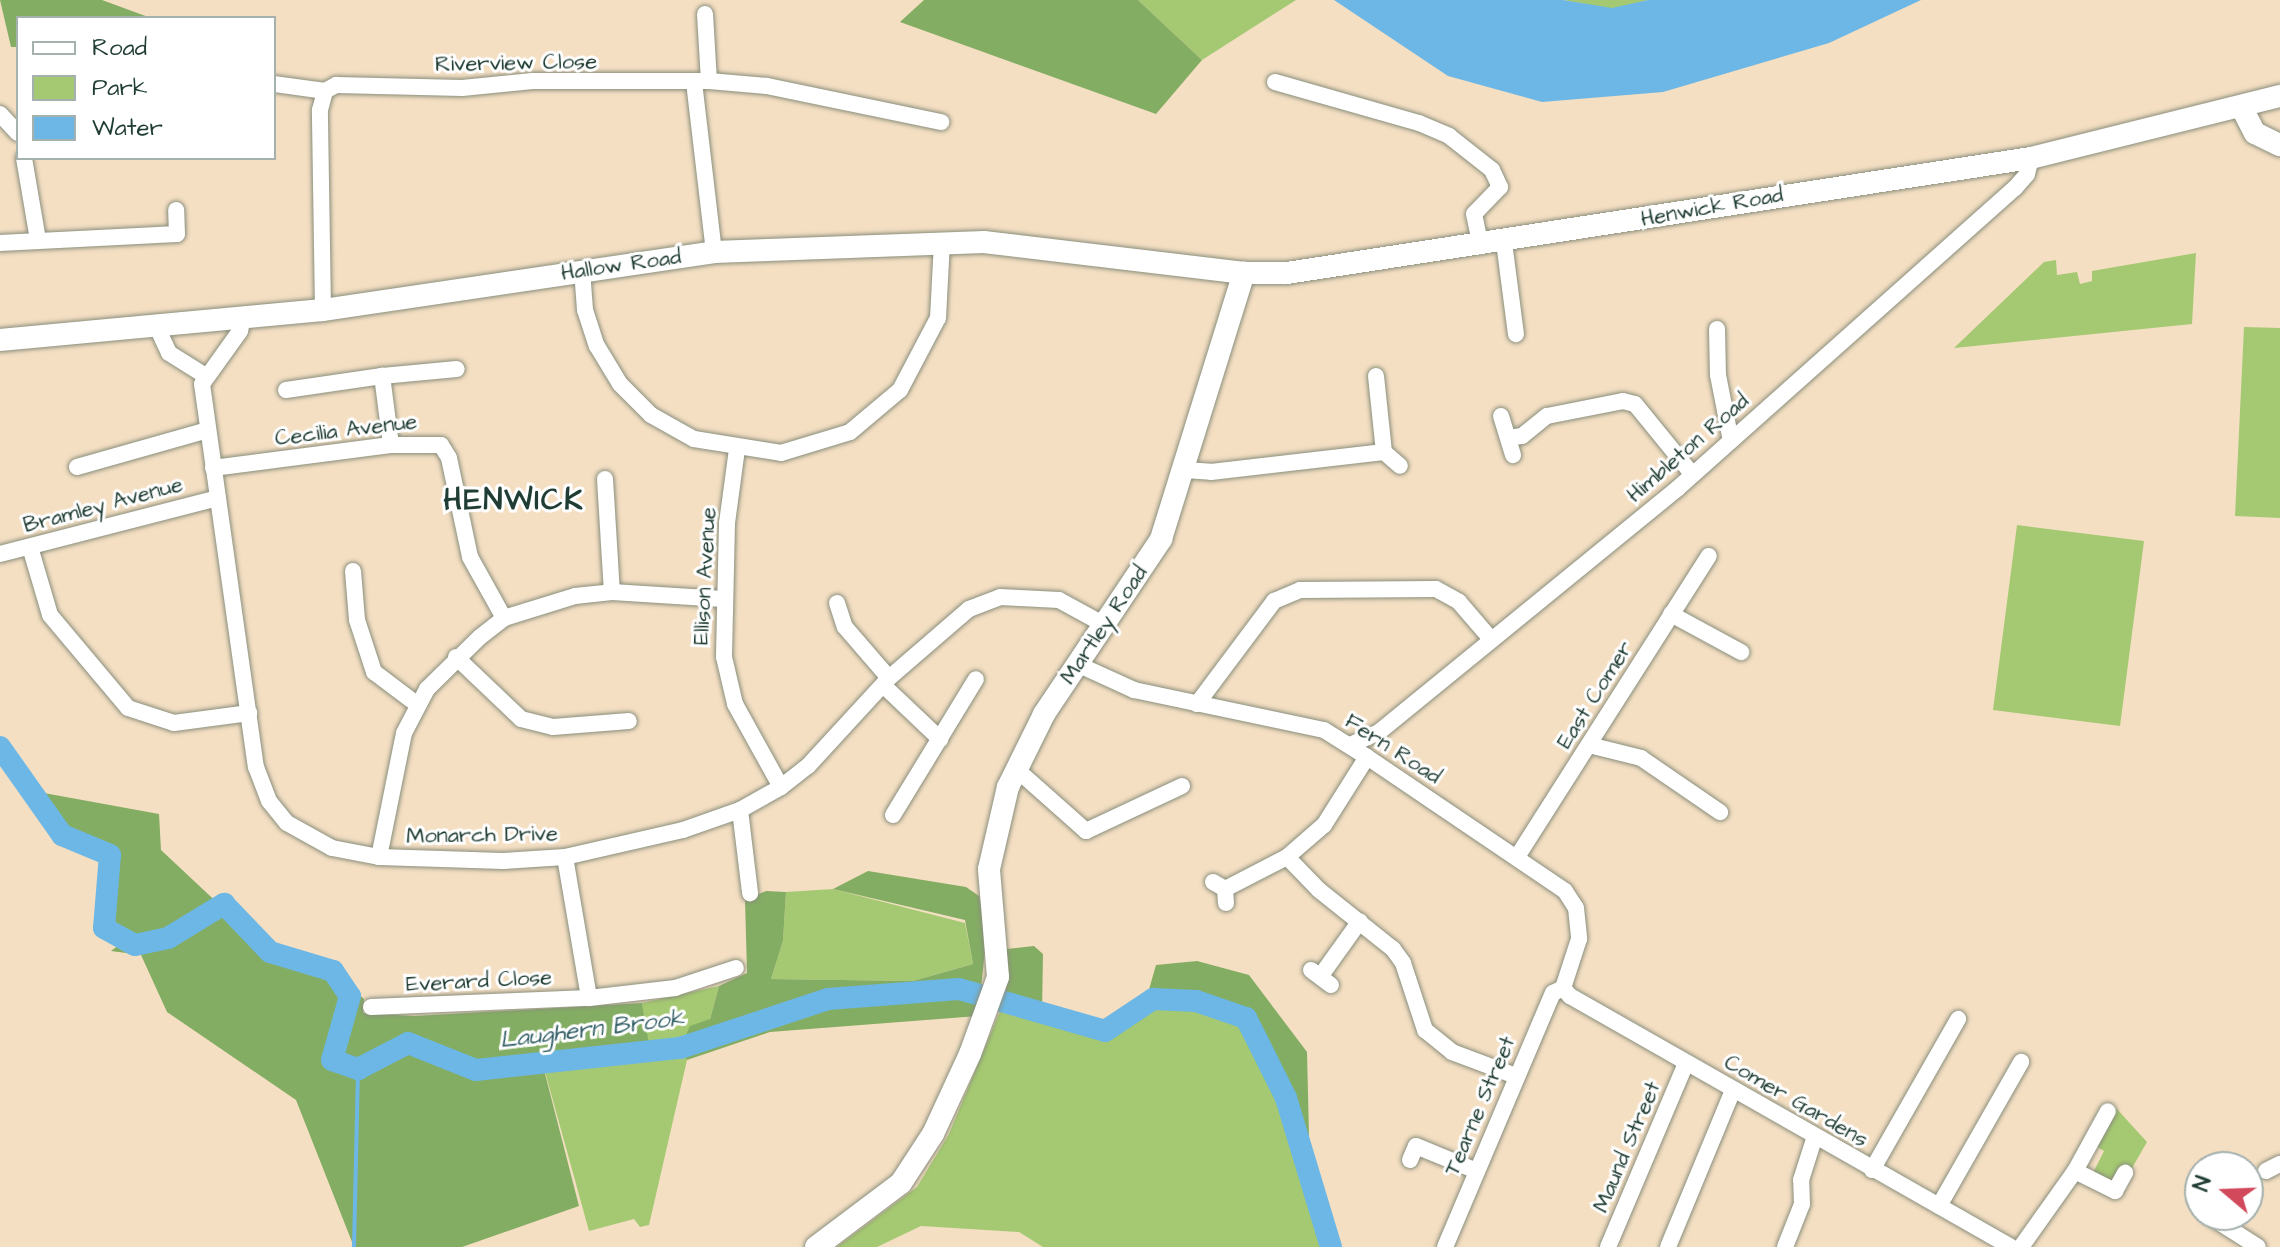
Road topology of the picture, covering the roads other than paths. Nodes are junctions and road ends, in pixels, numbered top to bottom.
1 (705, 14) dead end
2 (702, 82) junction
3 (1275, 82) dead end
4 (276, 84) edge
5 (325, 91) junction
6 (2280, 96) edge
7 (2242, 108) junction
8 (0, 114) edge
9 (941, 122) dead end
10 (16, 131) edge
11 (2280, 145) edge
12 (2031, 158) junction
13 (24, 160) edge
14 (176, 210) dead end
15 (38, 240) junction
16 (942, 241) junction
17 (1504, 242) junction
18 (0, 243) edge
19 (1481, 246) junction
20 (714, 252) junction
21 (582, 270) junction
22 (1244, 273) junction
23 (323, 310) junction
24 (243, 318) junction
25 (156, 325) junction
26 (1717, 329) dead end
27 (1516, 334) dead end
28 (0, 340) edge
29 (457, 369) dead end
30 (1375, 374) dead end
31 (204, 375) junction
32 (382, 376) junction
33 (286, 390) dead end
34 (1501, 416) dead end
35 (208, 430) junction
36 (1731, 441) junction
37 (391, 445) junction
38 (737, 449) junction
39 (1384, 452) junction
40 (1400, 466) dead end
41 (77, 467) dead end
42 (213, 468) junction
43 (1185, 470) junction
44 (1692, 474) junction
45 (605, 479) dead end
46 (218, 498) junction
47 (30, 547) junction
48 (0, 554) edge
49 (1709, 556) dead end
50 (353, 571) dead end
51 (612, 592) junction
52 (723, 599) junction
53 (837, 603) dead end
54 (1671, 614) junction
55 (504, 618) junction
56 (1103, 624) junction
57 (1490, 638) junction
58 (1741, 652) dead end
59 (456, 657) junction
60 (1077, 664) junction
61 (976, 679) dead end
62 (886, 682) junction
63 (1197, 704) junction
64 (418, 705) junction
65 (249, 713) junction
66 (629, 721) dead end
67 (940, 739) junction
68 (1350, 745) junction
69 (1589, 745) junction
70 (1367, 757) junction
71 (1015, 768) junction
72 (1169, 786) dead end
73 (781, 787) junction
74 (740, 810) junction
75 (1720, 812) dead end
76 (893, 815) dead end
77 (379, 857) junction
78 (565, 857) junction
79 (1287, 857) junction
80 (1517, 857) junction
81 (1221, 891) dead end
82 (750, 893) dead end
83 (1360, 921) junction
84 (736, 968) dead end
85 (1321, 976) dead end
86 (1563, 988) junction
87 (589, 998) junction
88 (371, 1007) dead end
89 (1958, 1019) dead end
90 (2021, 1062) dead end
91 (1686, 1063) junction
92 (1516, 1076) junction
93 (1733, 1090) junction
94 (2108, 1111) dead end
95 (1815, 1136) junction
96 (1410, 1160) dead end
97 (1872, 1170) junction
98 (1477, 1171) junction
99 (2075, 1171) junction
100 (2125, 1173) dead end
101 (1939, 1206) junction
102 (2233, 1231) edge
103 (816, 1247) edge
104 (1445, 1247) edge
105 (1608, 1247) edge
106 (1668, 1247) edge
107 (1785, 1247) edge
108 (2011, 1247) edge
109 (2021, 1247) edge
110 (2258, 1247) edge

1 - 2 street
2 - 5 street, Riverview Close
2 - 9 street, Riverview Close
2 - 20 street
3 - 19 street
4 - 5 street, Riverview Close
5 - 23 street
6 - 7 main road, Henwick Road
7 - 11 main road
7 - 12 main road, Henwick Road
8 - 10 street
12 - 17 main road, Henwick Road
12 - 36 street, Himbleton Road
13 - 15 street
14 - 15 street
15 - 18 street
16 - 20 main road, Hallow Road
16 - 22 main road, Hallow Road
16 - 38 street
17 - 19 main road, Henwick Road
17 - 27 street
19 - 22 main road, Henwick Road
20 - 21 main road, Hallow Road
21 - 23 main road, Hallow Road
21 - 38 street
22 - 43 main road, Martley Road
23 - 24 main road, Hallow Road
24 - 25 main road, Hallow Road
24 - 31 street
25 - 28 main road, Hallow Road
25 - 31 street
26 - 36 street
29 - 32 street
30 - 39 street
31 - 35 street, Monarch Drive
32 - 33 street
32 - 37 street
34 - 44 street
35 - 41 street
35 - 42 street, Monarch Drive
36 - 44 street, Himbleton Road
37 - 42 street, Cecilia Avenue
37 - 55 street, Cecilia Avenue
38 - 52 street, Ellison Avenue
39 - 40 street
39 - 43 street
42 - 46 street, Monarch Drive
43 - 56 main road, Martley Road
44 - 57 street, Himbleton Road
45 - 51 street
46 - 47 street, Bramley Avenue
46 - 65 street, Monarch Drive
47 - 48 street, Bramley Avenue
47 - 65 street
49 - 54 street, East Comer
50 - 64 street
51 - 52 street
51 - 55 street
52 - 73 street, Ellison Avenue
53 - 62 street
54 - 58 street
54 - 69 street, East Comer
55 - 59 street
56 - 60 main road, Martley Road
56 - 62 street, Monarch Drive
57 - 63 street
57 - 68 street, Himbleton Road
59 - 64 street
59 - 66 street
60 - 63 street, Fern Road
60 - 71 main road, Martley Road
61 - 67 street
62 - 67 street
62 - 73 street, Monarch Drive
63 - 68 street, Fern Road
64 - 77 street
65 - 77 street, Monarch Drive
67 - 76 street
68 - 70 street, Fern Road
69 - 75 street
69 - 80 street, East Comer
70 - 79 street
70 - 80 street, Fern Road
71 - 72 street
71 - 103 main road, Martley Road
73 - 74 street, Monarch Drive
74 - 78 street, Monarch Drive
74 - 82 street
77 - 78 street, Monarch Drive
78 - 87 street, Everard Close
79 - 81 street
79 - 83 street
80 - 86 street, Fern Road
83 - 85 street
83 - 92 street
84 - 87 street, Everard Close
86 - 91 street, Comer Gardens
86 - 92 street, Tearne Street
87 - 88 street, Everard Close
89 - 97 street
90 - 101 street
91 - 93 street, Comer Gardens
91 - 105 street, Maund Street
92 - 98 street, Tearne Street
93 - 95 street, Comer Gardens
93 - 106 street
94 - 99 street
95 - 97 street, Comer Gardens
95 - 107 street
96 - 98 street
97 - 101 street, Comer Gardens
98 - 104 street, Tearne Street
99 - 100 street
99 - 109 street
101 - 108 street, Comer Gardens
102 - 110 street

